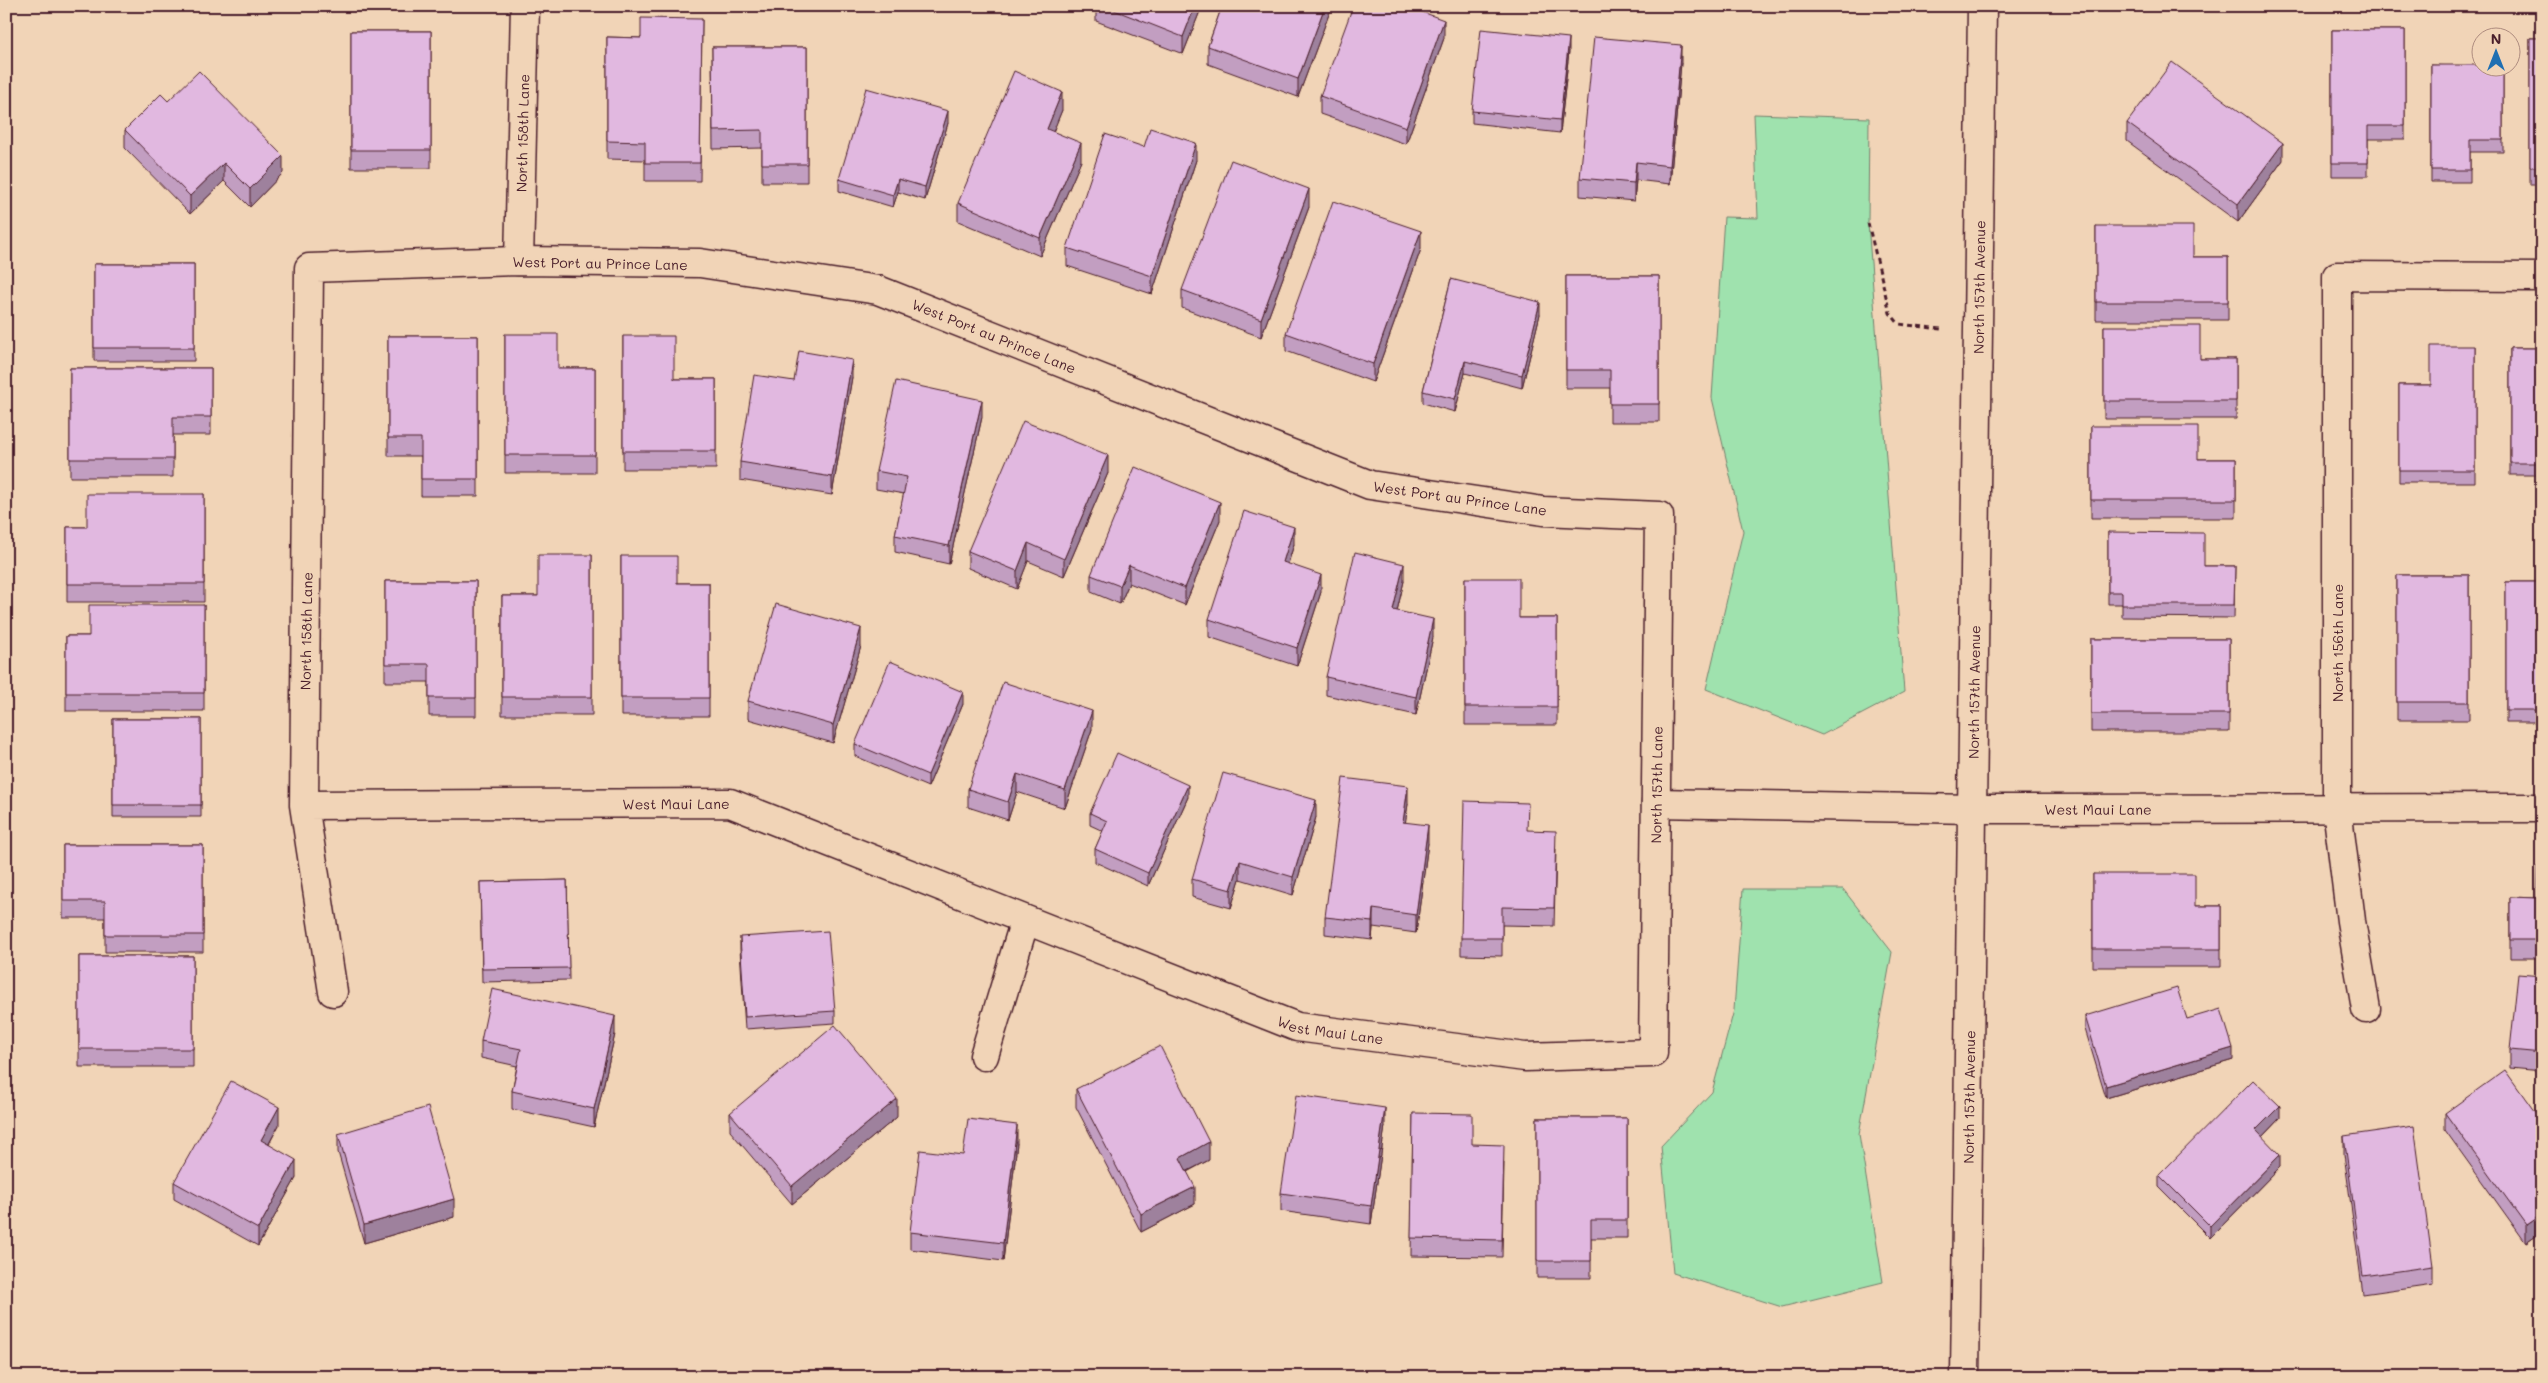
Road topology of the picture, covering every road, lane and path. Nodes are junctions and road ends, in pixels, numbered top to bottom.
1 (524, 6) edge
2 (1982, 6) edge
3 (1868, 223) dead end
4 (519, 261) junction
5 (309, 268) joint
6 (2542, 277) edge
7 (1978, 332) junction
8 (1659, 516) joint
9 (1656, 803) junction
10 (304, 805) junction
11 (2337, 808) junction
12 (2542, 808) edge
13 (1973, 809) junction
14 (1025, 920) junction
15 (333, 992) dead end
16 (2366, 1009) dead end
17 (1653, 1053) joint
18 (984, 1056) dead end
19 (1965, 1377) edge

1 - 4 street, North 158th Lane
2 - 7 street, North 157th Avenue
3 - 7 path
4 - 5 street, West Port au Prince Lane
4 - 8 street, West Port au Prince Lane
5 - 10 street, North 158th Lane
6 - 11 street, North 156th Lane
7 - 13 street, North 157th Avenue
8 - 9 street, North 157th Lane
9 - 13 street, West Maui Lane
9 - 17 street, North 157th Lane
10 - 14 street, West Maui Lane
10 - 15 street, North 158th Lane
11 - 12 street, West Maui Lane
11 - 13 street, West Maui Lane
11 - 16 street, North 156th Lane
13 - 19 street, North 157th Avenue
14 - 17 street, West Maui Lane
14 - 18 street

